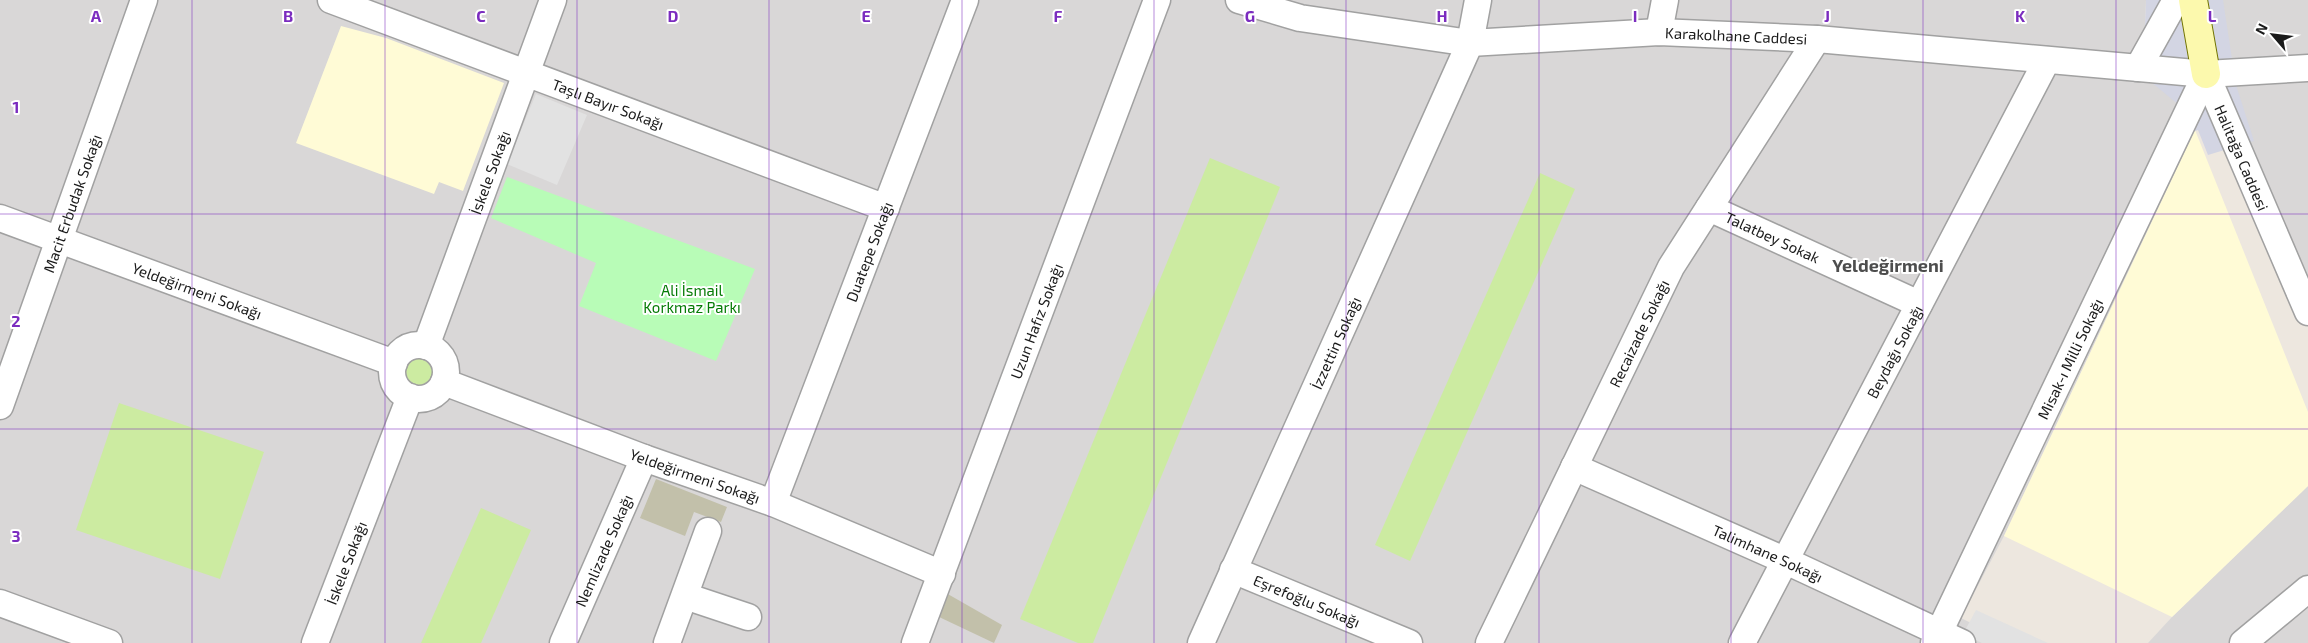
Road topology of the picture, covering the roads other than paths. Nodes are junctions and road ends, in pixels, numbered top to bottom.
1 (144, 0) edge
2 (331, 0) edge
3 (553, 0) edge
4 (965, 0) edge
5 (1157, 0) edge
6 (1239, 0) edge
7 (1478, 0) edge
8 (1665, 0) edge
9 (2176, 0) edge
10 (2193, 0) edge
11 (1659, 32) junction
12 (1817, 39) junction
13 (1470, 42) junction
14 (2047, 60) junction
15 (2138, 68) junction
16 (2308, 68) edge
17 (526, 73) junction
18 (2206, 74) junction
19 (886, 208) junction
20 (1709, 208) junction
21 (0, 218) edge
22 (58, 239) junction
23 (1918, 304) junction
24 (2308, 312) edge
25 (426, 346) junction
26 (394, 363) junction
27 (444, 382) junction
28 (410, 397) junction
29 (0, 406) edge
30 (644, 458) junction
31 (1574, 467) junction
32 (773, 503) junction
33 (708, 530) dead end
34 (1784, 560) junction
35 (1233, 570) junction
36 (942, 574) junction
37 (2308, 589) edge
38 (685, 596) junction
39 (0, 603) edge
40 (748, 617) dead end
41 (1945, 639) edge
42 (109, 643) edge
43 (315, 643) edge
44 (563, 643) edge
45 (667, 643) edge
46 (914, 643) edge
47 (1201, 643) edge
48 (1409, 643) edge
49 (1489, 643) edge
50 (1742, 643) edge
51 (2243, 643) edge

1 - 22 street, Macit Erbudak Sokağı
2 - 17 street, Taşlı Bayır Sokağı
3 - 17 street, İskele Sokağı
4 - 19 street, Duatepe Sokağı
5 - 36 street, Uzun Hafız Sokağı
6 - 13 street, Karakolhane Caddesi
7 - 13 street, İzzettin Sokağı
8 - 11 street
9 - 15 street
10 - 18 street, Halitağa Caddesi
11 - 12 street, Karakolhane Caddesi
11 - 13 street, Karakolhane Caddesi
12 - 14 street, Karakolhane Caddesi
12 - 20 street, Recaizade Sokağı
13 - 35 street, İzzettin Sokağı
14 - 15 street, Karakolhane Caddesi
14 - 23 street, Beydağı Sokağı
15 - 18 street, Karakolhane Caddesi
16 - 18 street, Karakolhane Caddesi
17 - 19 street, Taşlı Bayır Sokağı
17 - 25 street, İskele Sokağı
18 - 24 street, Halitağa Caddesi
18 - 41 street, Misak-ı Milli Sokağı
19 - 32 street, Duatepe Sokağı
20 - 23 street, Talatbey Sokak
20 - 31 street, Recaizade Sokağı
21 - 22 street, Yeldeğirmeni Sokağı
22 - 26 street, Yeldeğirmeni Sokağı
22 - 29 street, Macit Erbudak Sokağı
23 - 34 street, Beydağı Sokağı
25 - 26 street
25 - 27 street
26 - 28 street
27 - 28 street
27 - 30 street, Yeldeğirmeni Sokağı
28 - 43 street, İskele Sokağı
30 - 32 street, Yeldeğirmeni Sokağı
30 - 44 street, Nemlizade Sokağı
31 - 34 street, Talimhane Sokağı
31 - 49 street, Recaizade Sokağı
32 - 36 street, Yeldeğirmeni Sokağı
33 - 38 street
34 - 41 street, Talimhane Sokağı
34 - 50 street, Beydağı Sokağı
35 - 47 street, İzzettin Sokağı
35 - 48 street, Eşrefoğlu Sokağı
36 - 46 street, Uzun Hafız Sokağı
37 - 51 street
38 - 40 street
38 - 45 street
39 - 42 street

